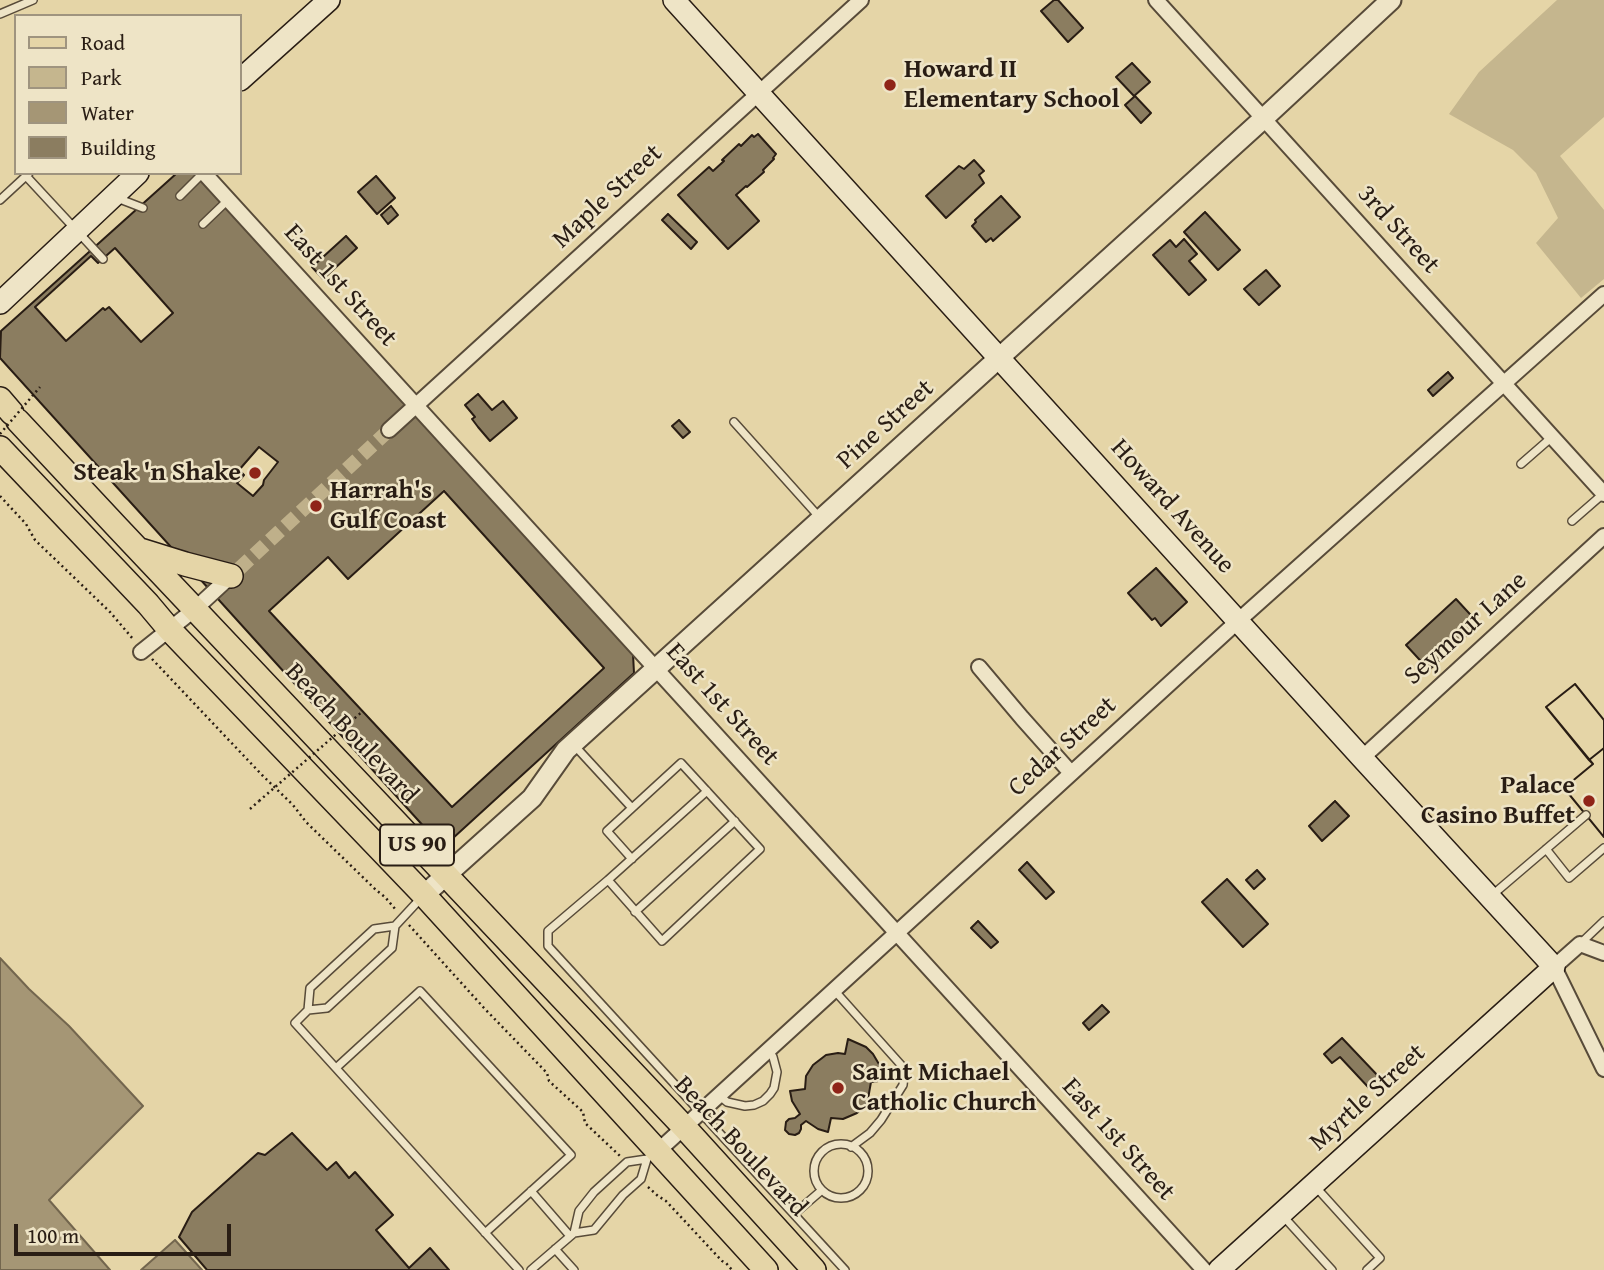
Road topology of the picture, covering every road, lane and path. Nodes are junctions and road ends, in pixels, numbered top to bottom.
1 (33, 0) edge
2 (329, 0) edge
3 (674, 0) edge
4 (861, 0) edge
5 (1156, 0) edge
6 (1391, 0) edge
7 (0, 14) edge
8 (242, 78) edge
9 (758, 92) junction
10 (1263, 119) junction
11 (28, 175) edge
12 (136, 175) edge
13 (202, 175) edge
14 (206, 175) edge
15 (180, 196) dead end
16 (113, 197) junction
17 (0, 200) edge
18 (229, 200) junction
19 (143, 208) dead end
20 (203, 223) dead end
21 (77, 231) junction
22 (103, 259) dead end
23 (1604, 294) edge
24 (0, 303) edge
25 (999, 358) junction
26 (1503, 383) junction
27 (40, 387) dead end
28 (416, 406) junction
29 (8, 417) edge
30 (734, 422) dead end
31 (389, 430) tunnel mouth
32 (1553, 437) junction
33 (0, 448) edge
34 (1521, 464) dead end
35 (1604, 494) edge
36 (0, 496) edge
37 (822, 519) junction
38 (1572, 521) dead end
39 (1604, 537) edge
40 (137, 548) junction
41 (235, 572) joint
42 (195, 609) junction
43 (1238, 621) junction
44 (169, 629) junction
45 (133, 638) dead end
46 (146, 654) joint
47 (979, 667) dead end
48 (656, 669) junction
49 (363, 710) dead end
50 (573, 744) junction
51 (1362, 758) junction
52 (1071, 773) junction
53 (707, 791) junction
54 (632, 808) junction
55 (250, 809) dead end
56 (1586, 815) dead end
57 (734, 821) junction
58 (1604, 848) edge
59 (1546, 849) junction
60 (632, 859) junction
61 (446, 875) junction
62 (608, 880) junction
63 (383, 895) dead end
64 (424, 895) junction
65 (1490, 897) junction
66 (635, 912) junction
67 (1604, 921) edge
68 (395, 926) junction
69 (896, 932) junction
70 (421, 940) dead end
71 (1580, 944) junction
72 (1604, 953) edge
73 (1554, 967) junction
74 (834, 990) junction
75 (307, 1010) junction
76 (769, 1050) junction
77 (336, 1068) junction
78 (1604, 1069) edge
79 (720, 1096) junction
80 (694, 1120) junction
81 (851, 1147) junction
82 (617, 1152) dead end
83 (653, 1155) junction
84 (647, 1185) dead end
85 (1313, 1185) junction
86 (822, 1190) junction
87 (531, 1191) junction
88 (794, 1214) junction
89 (1281, 1214) junction
90 (485, 1233) junction
91 (572, 1234) junction
92 (555, 1248) junction
93 (759, 1266) edge
94 (519, 1270) edge
95 (531, 1270) edge
96 (574, 1270) edge
97 (732, 1270) edge
98 (814, 1270) edge
99 (845, 1270) edge
100 (1204, 1270) edge
101 (1219, 1270) edge
102 (1332, 1270) edge
103 (1367, 1270) edge

1 - 7 lane
2 - 8 main road
3 - 9 main road, Howard Avenue
4 - 9 street, Maple Street
5 - 10 street, 3rd Street
6 - 10 street, Pine Street
9 - 25 main road, Howard Avenue
9 - 28 street, Maple Street
10 - 25 street, Pine Street
10 - 26 street, 3rd Street
11 - 17 lane
11 - 21 lane
12 - 16 main road
13 - 15 lane
14 - 18 street, East 1st Street
16 - 19 lane
16 - 21 main road
18 - 20 lane
18 - 28 street, East 1st Street
21 - 22 lane
21 - 24 main road
23 - 26 street, Cedar Street
25 - 37 street, Pine Street
25 - 43 main road, Howard Avenue
26 - 32 street, 3rd Street
26 - 43 street, Cedar Street
27 - 29 path, bridge
28 - 31 street, Maple Street
28 - 48 street, East 1st Street
29 - 40 main road, Beach Boulevard / US 90
30 - 37 lane
32 - 34 lane
32 - 35 street, 3rd Street
33 - 44 main road, US 90
35 - 38 lane
36 - 45 path
37 - 48 street, Pine Street
39 - 51 street, Seymour Lane
40 - 41 main road
40 - 42 main road, Beach Boulevard / US 90
41 - 42 street
42 - 44 street
42 - 61 main road, Beach Boulevard / US 90
43 - 51 main road, Howard Avenue
43 - 52 street, Cedar Street
44 - 46 street
44 - 64 main road, US 90
46 - 63 path
47 - 52 street
48 - 50 street, Pine Street
48 - 69 street, East 1st Street
49 - 55 path, bridge
50 - 54 lane
50 - 61 street, Pine Street
51 - 65 main road, Howard Avenue
52 - 69 street, Cedar Street
53 - 54 lane
53 - 57 lane
53 - 60 lane
54 - 60 lane
56 - 59 lane
57 - 66 lane
57 - 66 lane
58 - 59 lane
59 - 65 lane
60 - 62 lane
61 - 64 street, Pine Street
61 - 80 main road, Beach Boulevard / US 90
62 - 66 lane
62 - 80 lane
64 - 68 lane
64 - 83 main road, US 90
65 - 73 main road, Howard Avenue
67 - 71 lane
68 - 75 lane
68 - 75 lane
69 - 74 street, Cedar Street
69 - 100 street, East 1st Street
70 - 82 path
71 - 72 street
71 - 73 street
73 - 78 street, Howard Avenue
73 - 85 main road, Myrtle Street
74 - 76 street, Cedar Street
74 - 81 lane
75 - 77 lane
76 - 79 street, Cedar Street
76 - 79 lane
77 - 87 lane
77 - 90 lane
79 - 80 street, Cedar Street
80 - 83 street, Cedar Street
80 - 88 lane
80 - 98 main road, Beach Boulevard / US 90
81 - 86 lane
81 - 86 lane
83 - 91 lane
83 - 91 lane
83 - 93 main road, US 90
84 - 97 path
85 - 89 main road, Myrtle Street
85 - 103 lane
86 - 88 lane
87 - 90 lane
87 - 91 lane
88 - 99 lane
89 - 101 main road, Myrtle Street
89 - 102 lane
90 - 94 lane
91 - 92 lane
92 - 95 lane
92 - 96 lane

